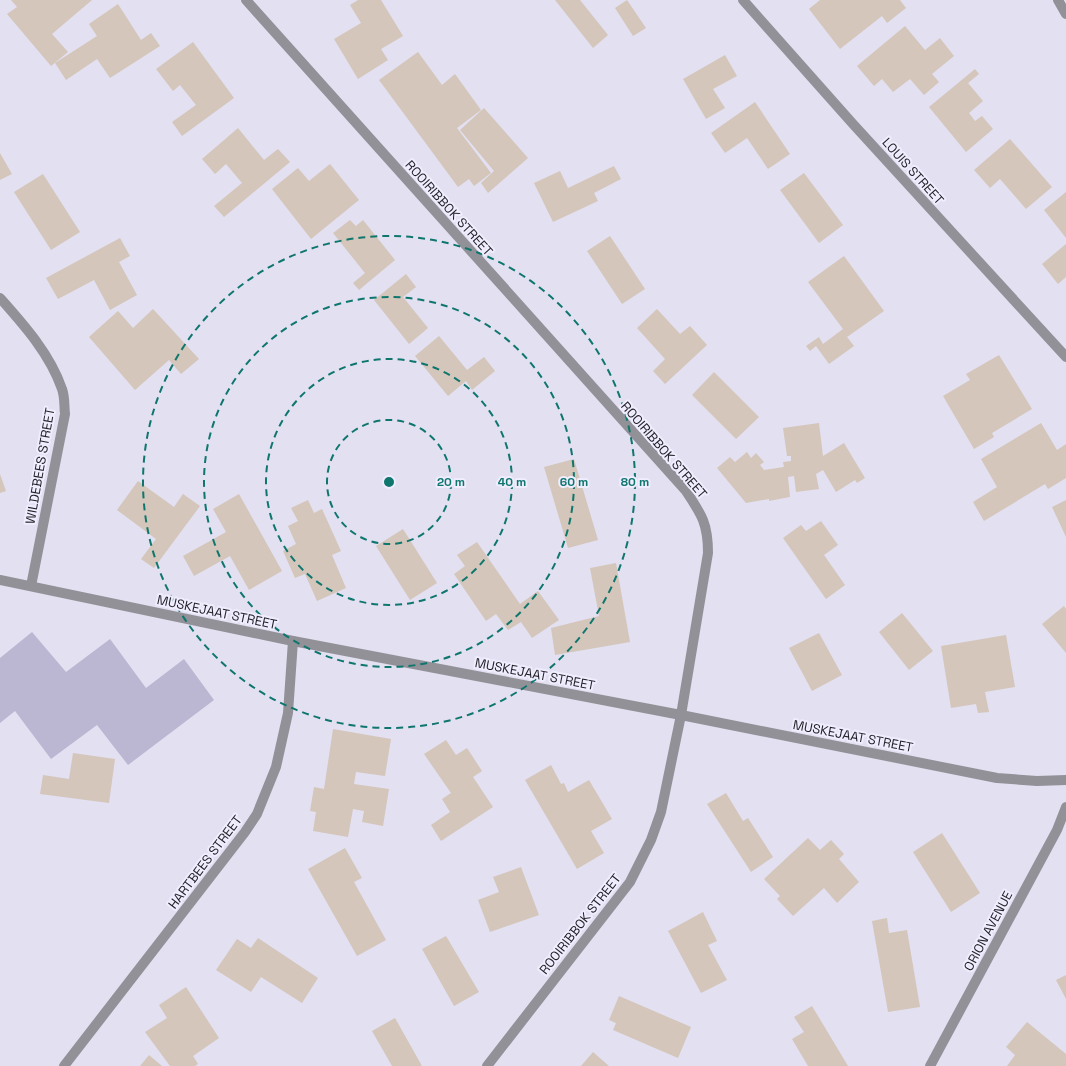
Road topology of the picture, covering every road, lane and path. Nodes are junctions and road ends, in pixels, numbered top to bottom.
1 (246, 0) edge
2 (743, 0) edge
3 (1058, 0) edge
4 (1066, 14) edge
5 (0, 298) edge
6 (1066, 357) edge
7 (0, 580) edge
8 (31, 586) junction
9 (293, 641) junction
10 (681, 715) junction
11 (1066, 780) edge
12 (1066, 807) edge
13 (64, 1066) edge
14 (486, 1066) edge
15 (930, 1066) edge

1 - 10 street, ROOIRIBBOK STREET
2 - 6 street, LOUIS STREET
3 - 4 street
5 - 8 street, WILDEBEES STREET
7 - 8 street, MUSKEJAAT STREET
8 - 9 street, MUSKEJAAT STREET
9 - 10 street, MUSKEJAAT STREET
9 - 13 street, HARTBEES STREET
10 - 11 street, MUSKEJAAT STREET
10 - 14 street, ROOIRIBBOK STREET
12 - 15 street, ORION AVENUE

